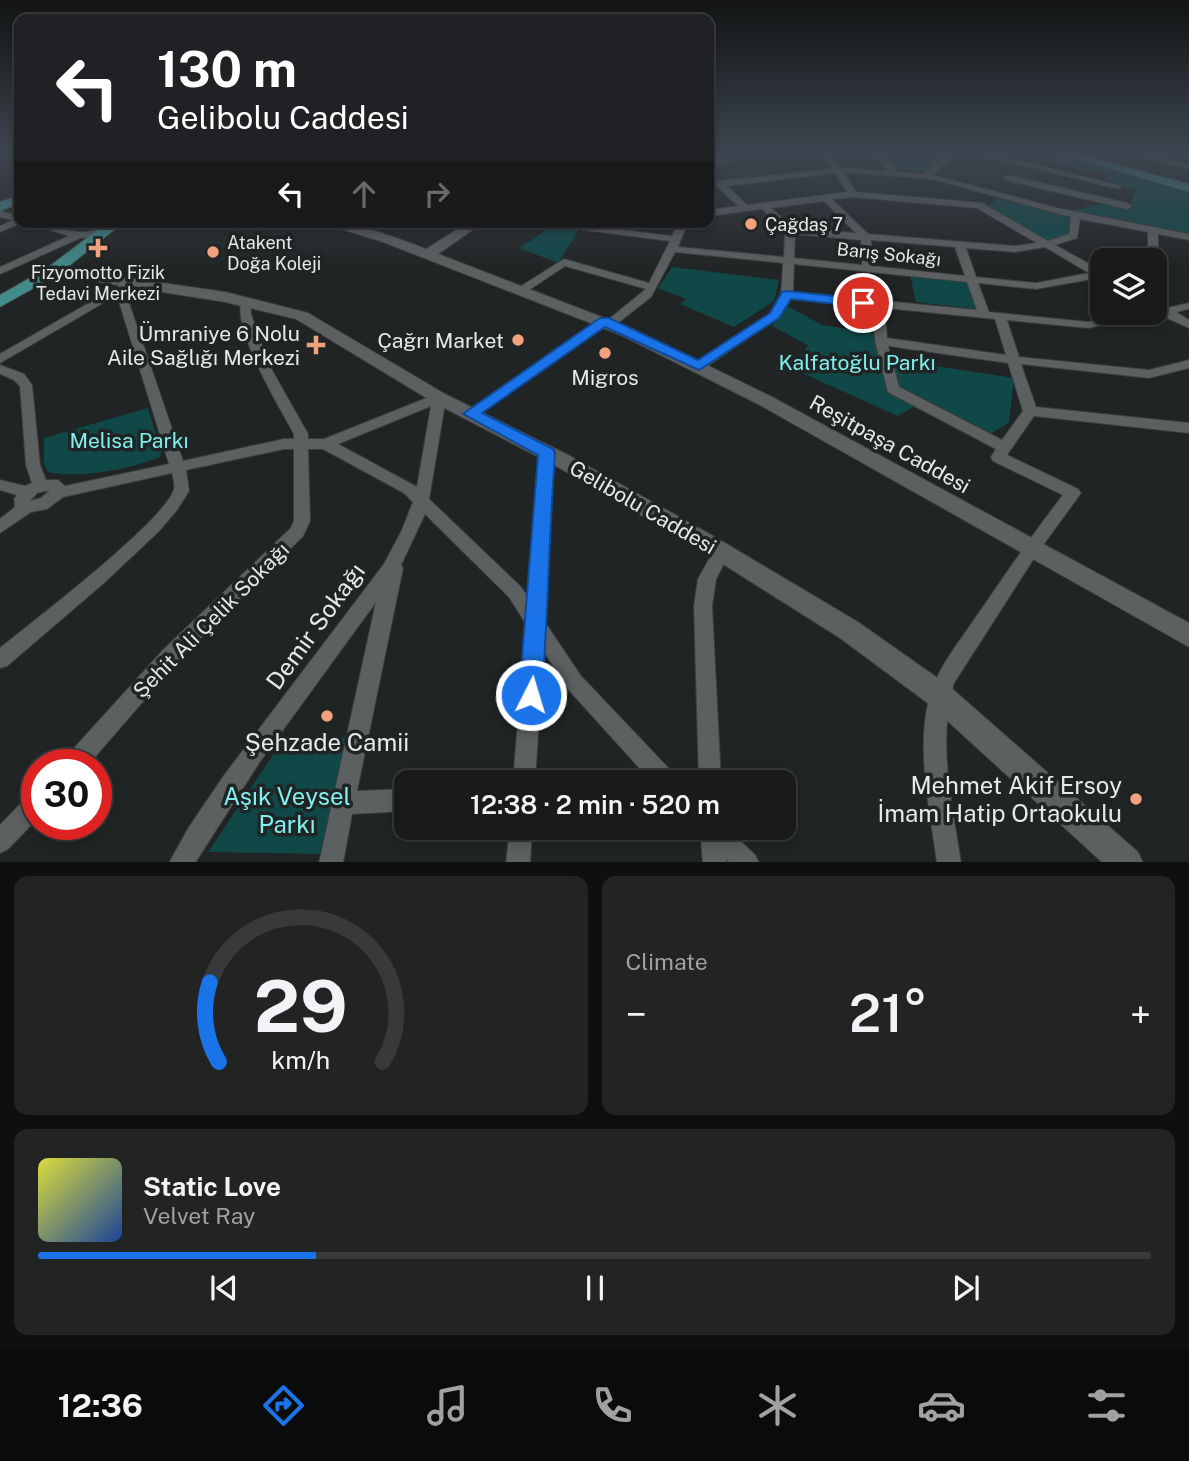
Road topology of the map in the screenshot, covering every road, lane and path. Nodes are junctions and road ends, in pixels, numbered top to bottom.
1 (722, 191) edge
2 (851, 191) edge
3 (981, 191) edge
4 (995, 191) edge
5 (1062, 191) edge
6 (853, 194) junction
7 (992, 194) junction
8 (826, 198) junction
9 (1102, 201) junction
10 (979, 205) junction
11 (764, 206) junction
12 (1127, 206) dead end
13 (745, 208) junction
14 (1056, 211) junction
15 (714, 212) edge
16 (1076, 215) junction
17 (52, 228) edge
18 (109, 228) edge
19 (354, 228) edge
20 (466, 228) edge
21 (588, 228) edge
22 (681, 228) edge
23 (1153, 230) junction
24 (790, 231) junction
25 (103, 233) junction
26 (78, 235) junction
27 (1189, 237) edge
28 (866, 238) junction
29 (674, 244) junction
30 (1048, 244) junction
31 (960, 246) junction
32 (1153, 248) edge
33 (428, 254) junction
34 (789, 261) junction
35 (1090, 268) edge
36 (867, 269) junction
37 (0, 271) edge
38 (53, 271) junction
39 (1090, 277) edge
40 (971, 280) junction
41 (129, 283) junction
42 (652, 287) junction
43 (522, 290) junction
44 (787, 295) junction
45 (0, 302) edge
46 (246, 302) junction
47 (879, 305) junction
48 (1189, 306) edge
49 (1167, 309) edge
50 (984, 315) junction
51 (1167, 315) edge
52 (1000, 317) junction
53 (607, 323) junction
54 (1090, 325) edge
55 (1189, 325) edge
56 (881, 341) junction
57 (0, 359) edge
58 (1016, 360) junction
59 (1189, 364) edge
60 (699, 366) junction
61 (0, 369) edge
62 (439, 398) junction
63 (1030, 411) junction
64 (471, 414) junction
65 (1189, 428) edge
66 (326, 444) junction
67 (303, 445) junction
68 (1003, 447) junction
69 (547, 453) junction
70 (178, 466) junction
71 (0, 485) edge
72 (58, 493) junction
73 (31, 495) junction
74 (421, 499) junction
75 (0, 527) edge
76 (1032, 547) junction
77 (722, 552) junction
78 (396, 560) junction
79 (537, 625) junction
80 (1189, 636) edge
81 (0, 660) edge
82 (939, 695) junction
83 (88, 749) edge
84 (525, 770) edge
85 (655, 770) edge
86 (710, 770) edge
87 (394, 801) edge
88 (344, 803) junction
89 (21, 819) edge
90 (520, 840) edge
91 (713, 840) edge
92 (724, 840) edge
93 (0, 841) edge
94 (182, 862) edge
95 (331, 862) edge
96 (519, 862) edge
97 (715, 862) edge
98 (746, 862) edge
99 (949, 862) edge
100 (1126, 862) edge

1 - 13 street
2 - 6 street
3 - 7 street
4 - 7 street
5 - 9 street
6 - 8 street
6 - 10 street
7 - 10 street
7 - 14 street
8 - 11 street
8 - 28 street
9 - 12 street
9 - 14 street
10 - 30 street
11 - 13 street
11 - 24 street
13 - 15 street
14 - 16 street
16 - 23 street
16 - 30 street
17 - 26 street
18 - 25 main road
19 - 33 street, Reşitpaşa Caddesi
20 - 33 street
21 - 29 street, Barış Sokağı
22 - 29 street
23 - 27 street
23 - 32 street
24 - 28 street
24 - 34 street
25 - 26 street
25 - 38 main road
26 - 37 street
28 - 31 street
28 - 36 street
29 - 34 street, Barış Sokağı
29 - 42 street
30 - 31 street
30 - 35 street
31 - 40 street
33 - 43 street, Reşitpaşa Caddesi
34 - 36 street, Barış Sokağı
34 - 44 street
36 - 40 street, Barış Sokağı
38 - 41 street, Gelibolu Caddesi
38 - 45 main road
39 - 40 street, Barış Sokağı
40 - 50 street
41 - 46 street, Gelibolu Caddesi
41 - 57 street
41 - 70 street
42 - 43 street
42 - 53 street
43 - 53 street, Reşitpaşa Caddesi
44 - 47 street
44 - 60 street
46 - 62 street, Gelibolu Caddesi
46 - 67 street, Şehit Ali Çelik Sokağı
47 - 50 street
47 - 56 street
48 - 49 street
50 - 52 street
51 - 55 street
52 - 54 street
52 - 58 street
53 - 60 street, Reşitpaşa Caddesi
53 - 64 street
56 - 58 street
56 - 68 street
58 - 59 street
58 - 63 street
60 - 76 street, Reşitpaşa Caddesi
61 - 73 street
62 - 64 street, Gelibolu Caddesi
62 - 66 street
62 - 74 street, Demir Sokağı
63 - 65 street
63 - 68 street
64 - 69 street, Gelibolu Caddesi
66 - 67 street
66 - 74 street
67 - 70 street
67 - 83 street, Şehit Ali Çelik Sokağı
68 - 76 street
69 - 77 street, Gelibolu Caddesi
69 - 79 street
70 - 72 street
70 - 81 street
71 - 73 street
72 - 73 street
72 - 73 street
73 - 75 street
74 - 78 street, Demir Sokağı
74 - 79 street
76 - 80 street, Reşitpaşa Caddesi
76 - 82 street
77 - 82 street, Gelibolu Caddesi
77 - 86 street
78 - 88 street
78 - 94 street, Demir Sokağı
79 - 84 street
79 - 85 street
82 - 99 street
82 - 100 street, Gelibolu Caddesi
87 - 88 street
88 - 95 street
89 - 93 street
90 - 96 street
91 - 97 street
92 - 98 street

